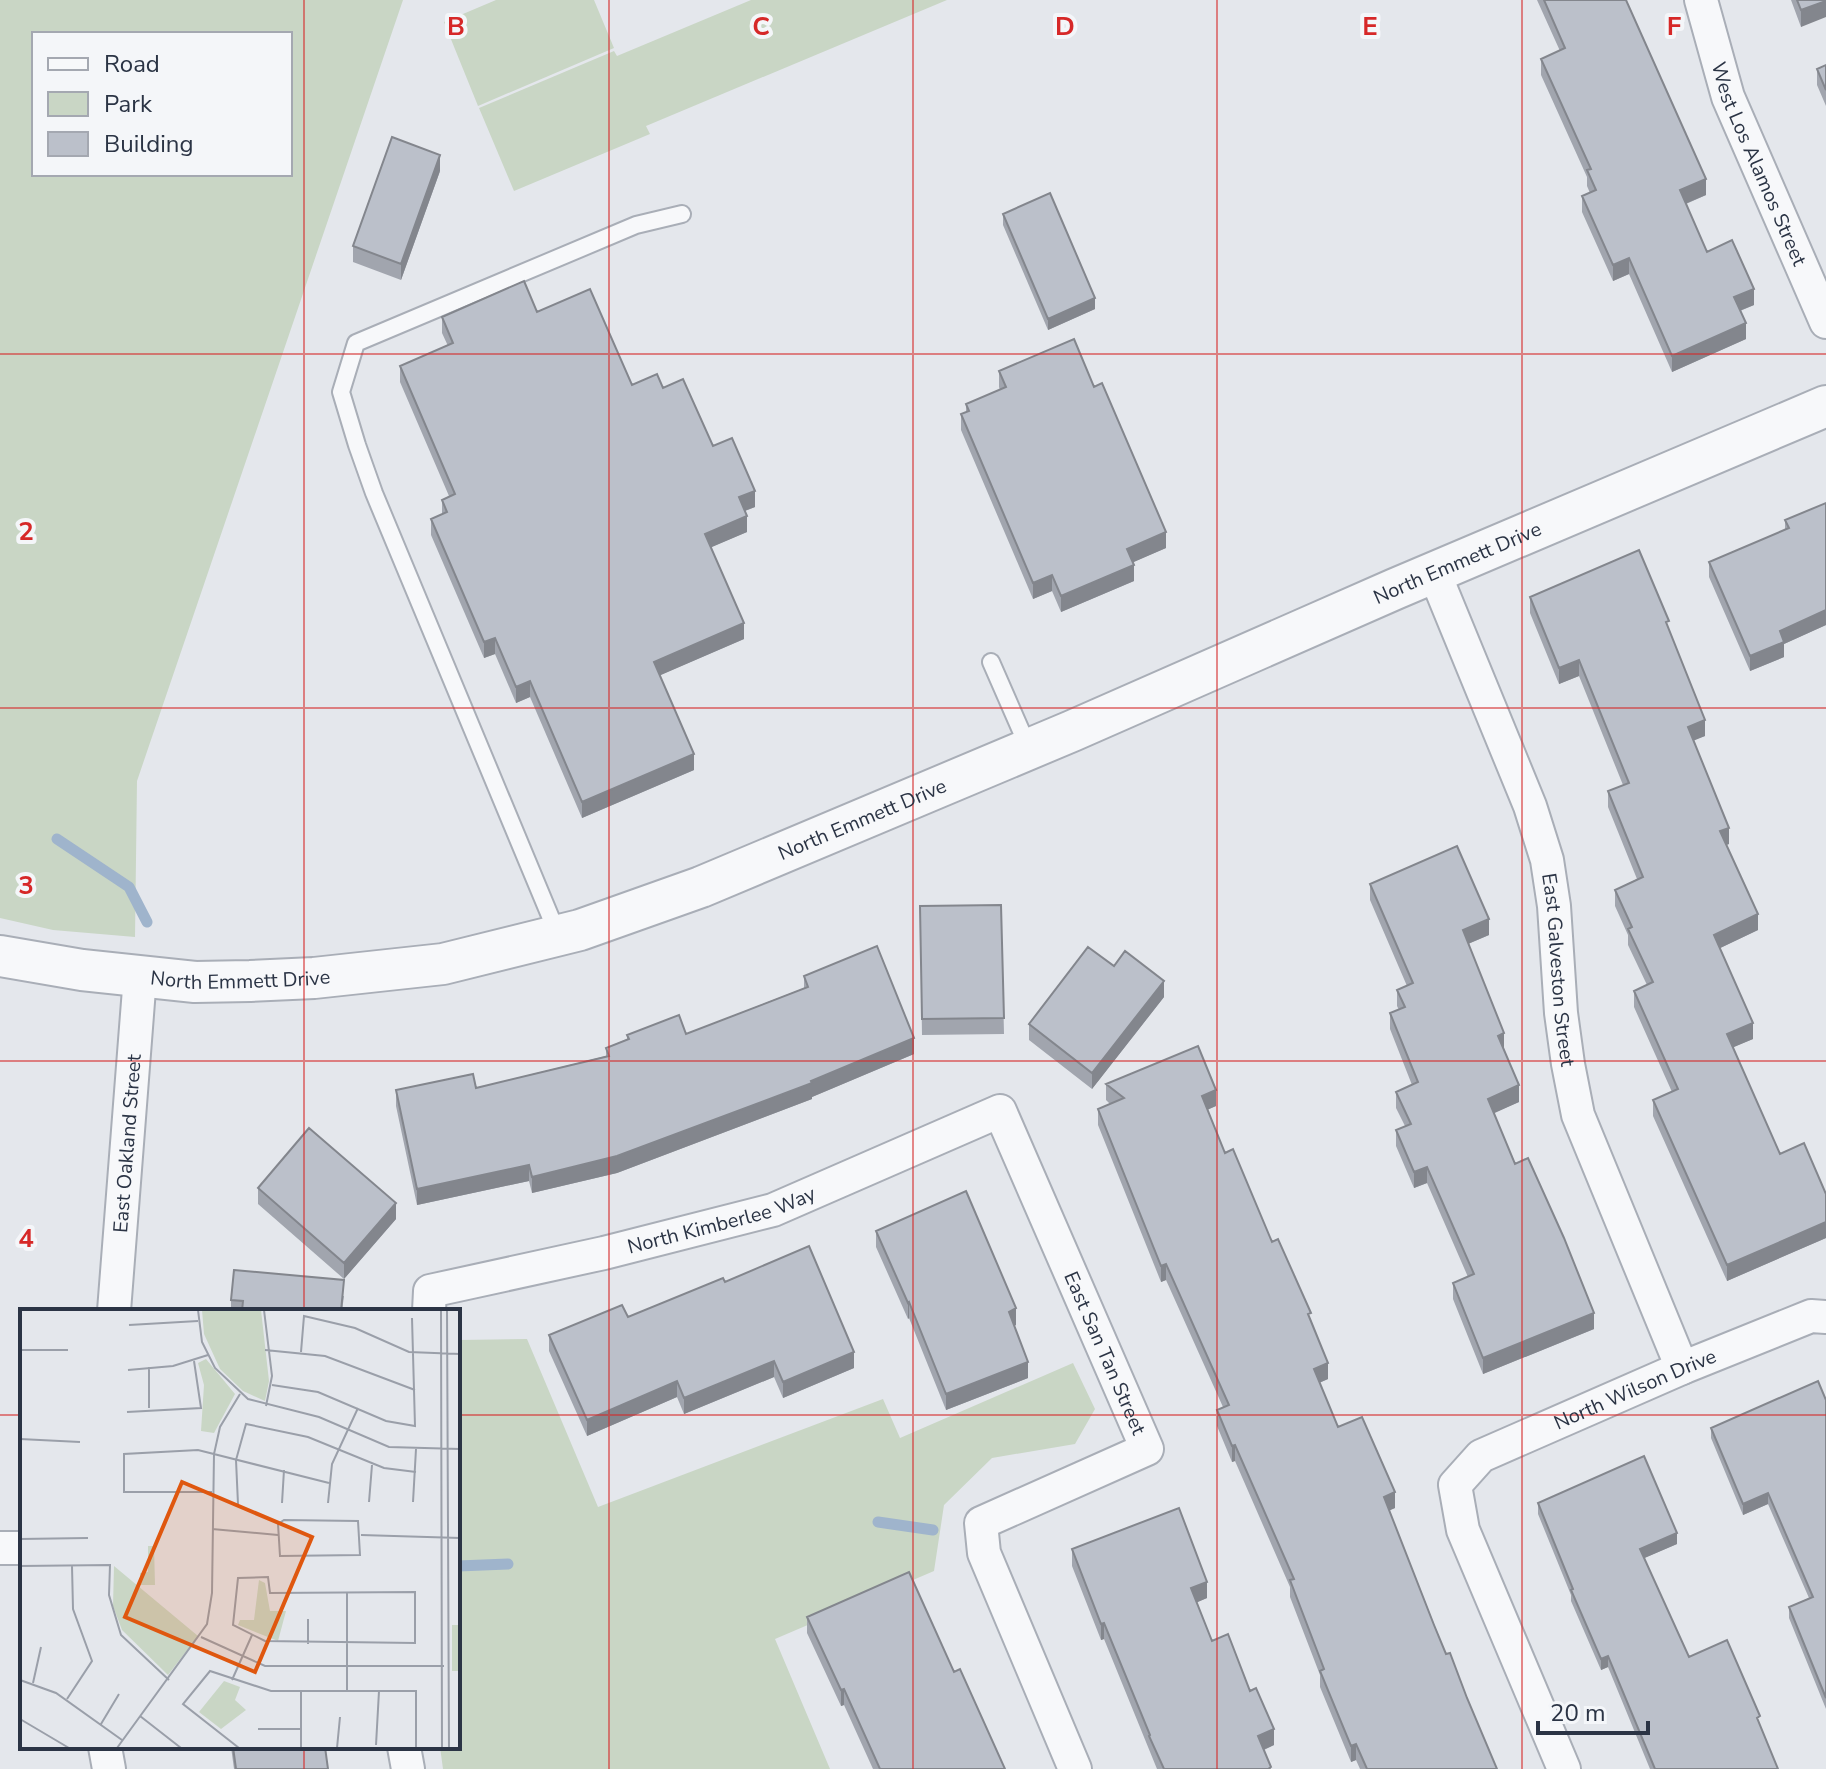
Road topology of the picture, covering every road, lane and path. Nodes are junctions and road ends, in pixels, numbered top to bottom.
1 (1701, 0) edge
2 (682, 214) dead end
3 (1826, 322) edge
4 (1826, 406) edge
5 (1434, 572) junction
6 (991, 662) dead end
7 (1029, 749) junction
8 (558, 935) junction
9 (0, 956) edge
10 (140, 976) junction
11 (1000, 1111) joint
12 (430, 1301) edge
13 (114, 1309) edge
14 (1826, 1317) edge
15 (1682, 1368) junction
16 (105, 1749) edge
17 (404, 1749) edge
18 (109, 1769) edge
19 (408, 1769) edge
20 (1075, 1769) edge
21 (1564, 1769) edge

1 - 3 street, West Los Alamos Street
2 - 8 lane
4 - 5 street, North Emmett Drive
5 - 7 street, North Emmett Drive
5 - 15 street, East Galveston Street
6 - 7 lane
7 - 8 street, North Emmett Drive
8 - 10 street, North Emmett Drive
9 - 10 street, North Emmett Drive
10 - 13 street, East Oakland Street
11 - 12 street, North Kimberlee Way
11 - 20 street, East San Tan Street
14 - 15 street, North Wilson Drive
15 - 21 street, North Wilson Drive
16 - 18 street
17 - 19 street

